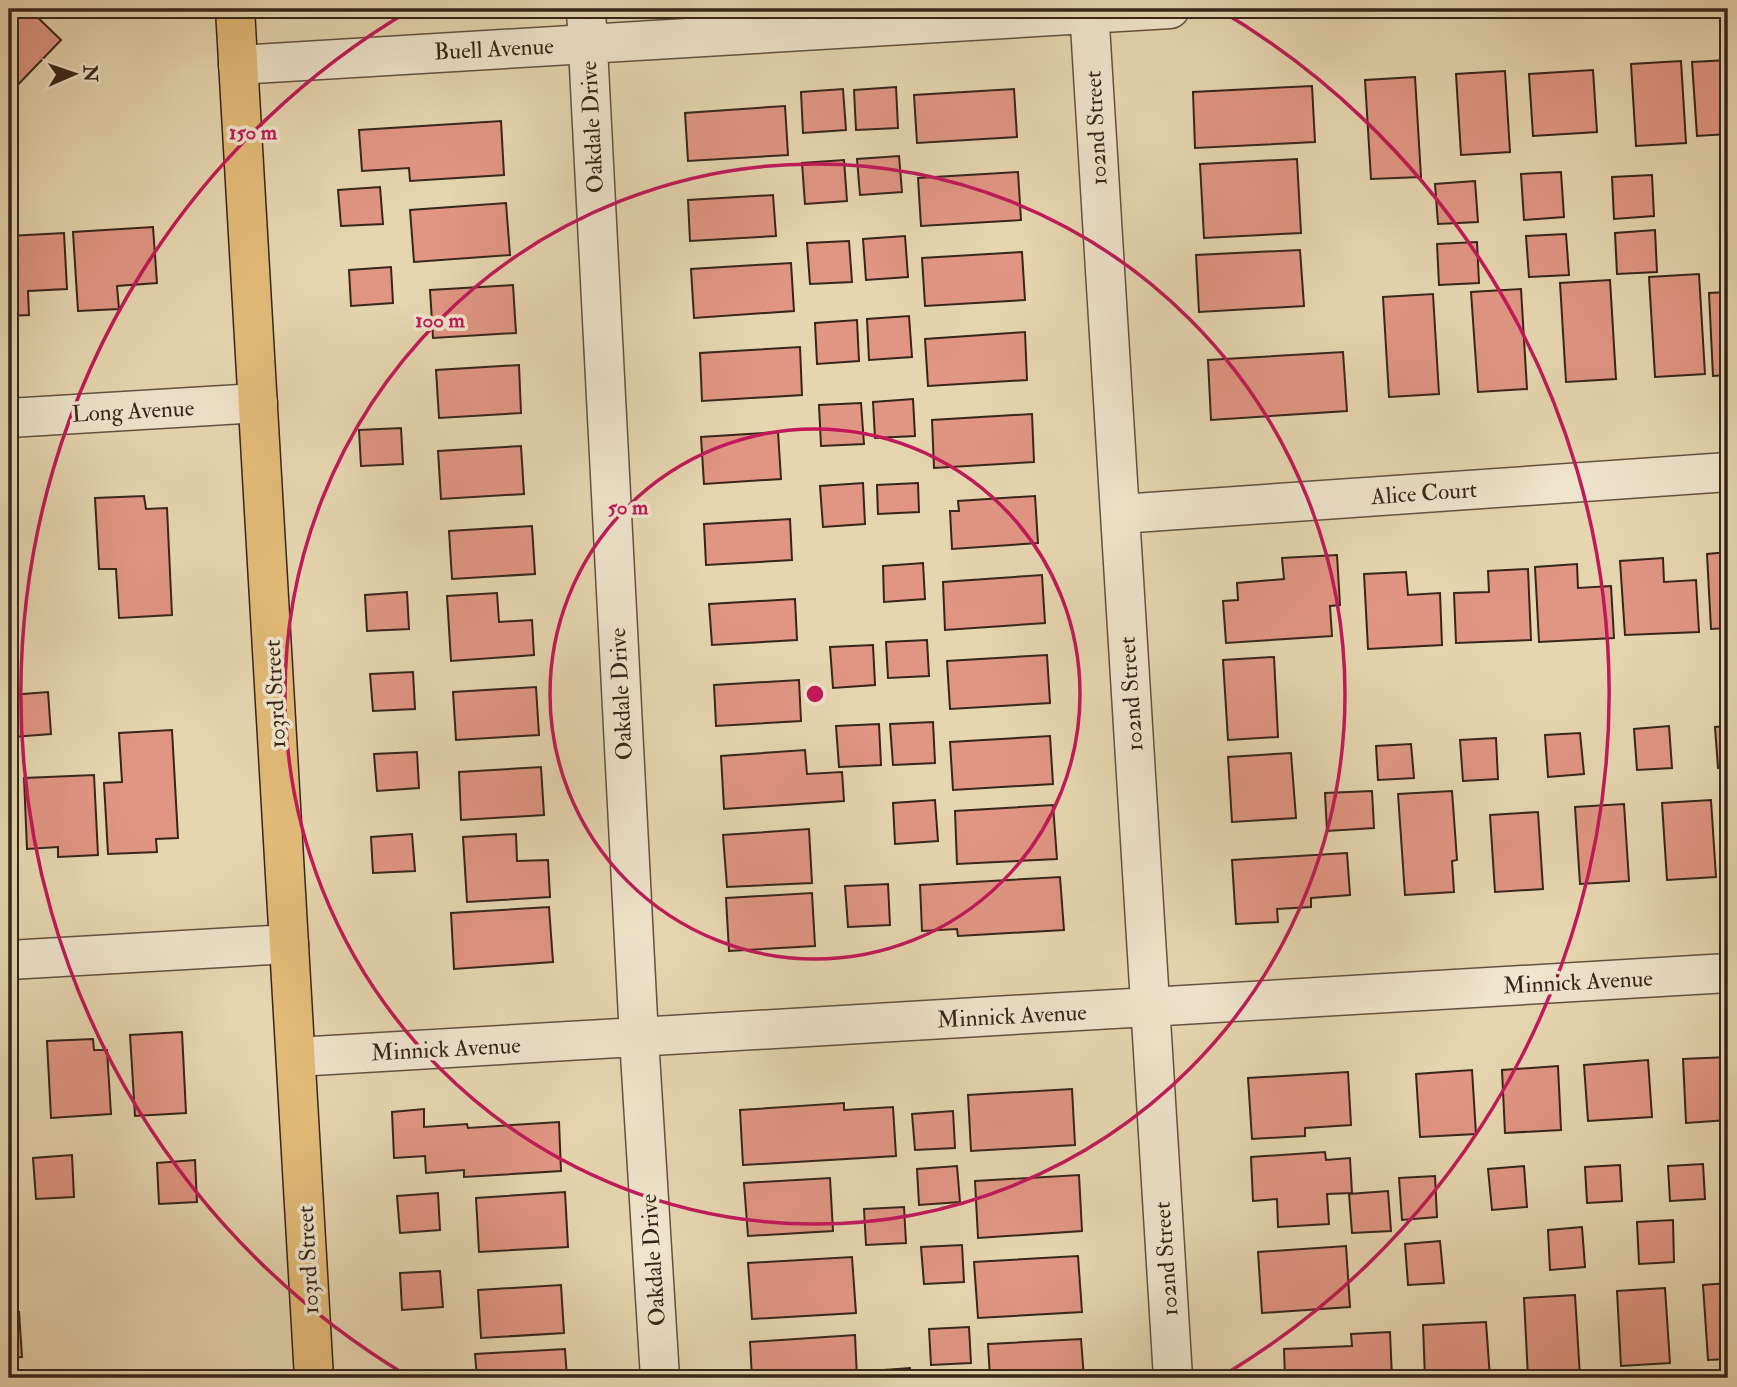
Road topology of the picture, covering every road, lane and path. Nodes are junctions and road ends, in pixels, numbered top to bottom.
1 (235, 9) edge
2 (1170, 9) edge
3 (1089, 11) edge
4 (587, 26) edge
5 (238, 65) junction
6 (258, 403) junction
7 (9, 418) edge
8 (1728, 472) edge
9 (1120, 514) junction
10 (289, 944) junction
11 (9, 960) edge
12 (1728, 973) edge
13 (1151, 1008) junction
14 (639, 1038) junction
15 (296, 1057) junction
16 (314, 1378) edge
17 (660, 1378) edge
18 (1173, 1378) edge

1 - 5 main road, 103rd Street
2 - 3 street, Buell Avenue
3 - 4 street, Buell Avenue
3 - 9 street, 102nd Street
4 - 5 street, Buell Avenue
4 - 14 street, Oakdale Drive
5 - 6 main road, 103rd Street
6 - 7 street, Long Avenue
6 - 10 main road, 103rd Street
8 - 9 street, Alice Court
9 - 13 street, 102nd Street
10 - 11 street
10 - 15 main road, 103rd Street
12 - 13 street, Minnick Avenue
13 - 14 street, Minnick Avenue
13 - 18 street, 102nd Street
14 - 15 street, Minnick Avenue
14 - 17 street, Oakdale Drive
15 - 16 main road, 103rd Street

